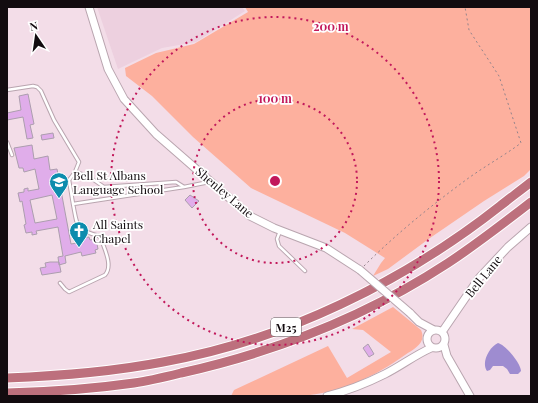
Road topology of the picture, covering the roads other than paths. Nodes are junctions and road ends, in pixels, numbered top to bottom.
1 (89, 7) edge
2 (7, 90) edge
3 (7, 142) edge
4 (12, 155) dead end
5 (75, 172) junction
6 (210, 182) junction
7 (531, 182) edge
8 (184, 187) junction
9 (531, 202) edge
10 (73, 204) junction
11 (531, 227) edge
12 (280, 230) junction
13 (305, 271) dead end
14 (60, 283) dead end
15 (419, 322) junction
16 (434, 330) junction
17 (442, 332) junction
18 (427, 338) junction
19 (444, 345) junction
20 (434, 348) junction
21 (414, 356) junction
22 (447, 356) junction
23 (7, 378) edge
24 (7, 393) edge
25 (327, 396) edge
26 (470, 396) edge

1 - 6 main road, Shenley Lane
2 - 5 lane
3 - 4 lane
5 - 8 lane
5 - 10 lane
6 - 8 lane
6 - 12 main road, Shenley Lane
7 - 23 highway, M25
8 - 10 lane
9 - 24 highway, M25
10 - 14 lane
11 - 17 main road, Bell Lane
12 - 13 lane
12 - 15 main road, Shenley Lane, bridge
15 - 16 main road, Shenley Lane
15 - 18 main road, Shenley Lane
16 - 17 main road
16 - 18 main road
17 - 19 main road
18 - 20 main road
18 - 21 main road
19 - 20 main road
19 - 22 main road
20 - 21 main road
20 - 22 main road
21 - 25 main road
22 - 26 main road

